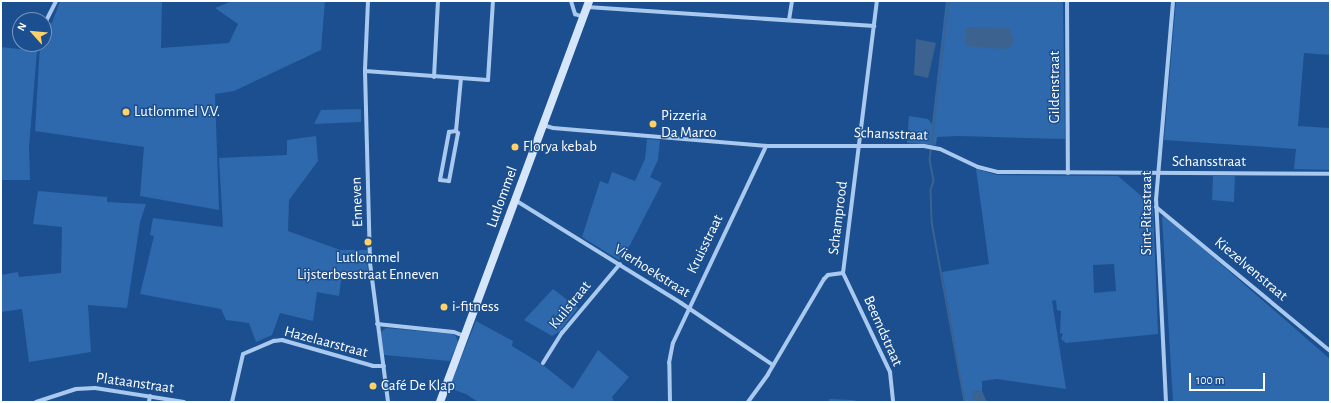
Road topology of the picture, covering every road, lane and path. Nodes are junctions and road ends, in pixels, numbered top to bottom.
1 (56, 1) edge
2 (368, 1) edge
3 (438, 1) edge
4 (493, 1) edge
5 (571, 1) edge
6 (792, 1) edge
7 (878, 1) edge
8 (1067, 1) edge
9 (1173, 1) edge
10 (588, 4) edge
11 (50, 12) edge
12 (583, 17) junction
13 (789, 20) junction
14 (874, 26) junction
15 (365, 71) junction
16 (434, 77) junction
17 (461, 78) junction
18 (543, 125) junction
19 (456, 131) junction
20 (860, 144) junction
21 (766, 146) junction
22 (1068, 173) junction
23 (1158, 173) junction
24 (1330, 174) edge
25 (515, 200) junction
26 (1156, 207) junction
27 (620, 264) junction
28 (843, 273) junction
29 (688, 308) junction
30 (378, 324) junction
31 (465, 336) junction
32 (1330, 351) edge
33 (543, 363) dead end
34 (773, 365) junction
35 (384, 366) junction
36 (57, 396) junction
37 (150, 396) junction
38 (36, 402) edge
39 (58, 402) edge
40 (149, 402) edge
41 (184, 402) edge
42 (232, 402) edge
43 (388, 402) edge
44 (440, 402) edge
45 (670, 402) edge
46 (748, 402) edge
47 (893, 402) edge
48 (1166, 402) edge

1 - 11 street
2 - 15 street, Enneven
3 - 16 street
4 - 17 street
5 - 12 street
6 - 13 street
7 - 14 street, Schamprood
8 - 22 street, Gildenstraat
9 - 23 street, Sint-Ritastraat
10 - 12 main road, Lutlommel
10 - 13 street
12 - 18 main road, Lutlommel
13 - 14 street
14 - 20 street, Schamprood
15 - 16 street
15 - 30 street, Enneven
16 - 17 street
17 - 19 street
18 - 21 street, Schansstraat
18 - 25 main road, Lutlommel
19 - 19 street
20 - 21 street, Schansstraat
20 - 22 street, Schansstraat
20 - 28 street, Schamprood
21 - 29 street, Kruisstraat
22 - 23 street, Schansstraat
23 - 24 street, Schansstraat
23 - 26 street, Sint-Ritastraat
25 - 27 street, Vierhoekstraat
25 - 31 main road, Lutlommel
26 - 32 street, Kiezelvenstraat
26 - 48 street, Sint-Ritastraat
27 - 29 street, Vierhoekstraat
27 - 33 street, Kuilstraat
28 - 34 street, Schamprood
28 - 47 street, Beemdstraat
29 - 34 street, Vierhoekstraat
29 - 45 street, Kruisstraat
30 - 31 street
30 - 35 street, Enneven
31 - 44 main road, Lutlommel
34 - 46 street, Schamprood
35 - 42 street, Hazelaarstraat
35 - 43 street, Enneven
36 - 37 street, Plataanstraat
36 - 38 street, Plataanstraat
36 - 39 street
37 - 40 street
37 - 41 street, Plataanstraat

